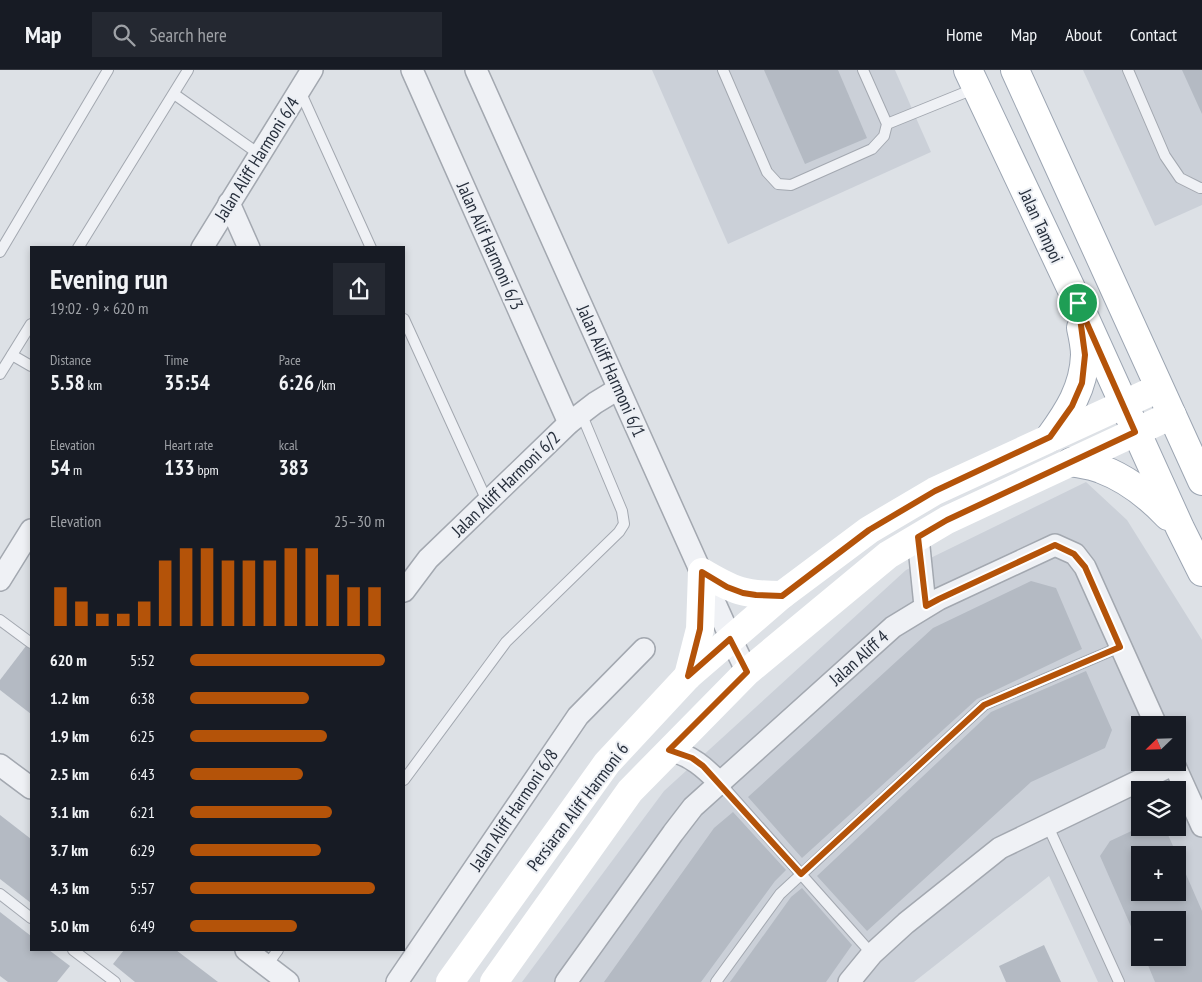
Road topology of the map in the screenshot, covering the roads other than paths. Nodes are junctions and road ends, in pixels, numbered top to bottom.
1 (108, 70) edge
2 (188, 70) edge
3 (312, 70) edge
4 (412, 70) edge
5 (476, 70) edge
6 (723, 70) edge
7 (863, 70) edge
8 (1015, 70) edge
9 (1128, 70) edge
10 (972, 79) edge
11 (300, 90) junction
12 (174, 94) junction
13 (887, 124) junction
14 (259, 154) junction
15 (1202, 188) edge
16 (229, 203) junction
17 (79, 246) edge
18 (203, 246) edge
19 (248, 246) edge
20 (370, 246) edge
21 (0, 252) edge
22 (1078, 303) junction
23 (405, 321) edge
24 (30, 326) edge
25 (12, 354) junction
26 (30, 365) edge
27 (0, 374) edge
28 (1159, 388) junction
29 (618, 389) junction
30 (1123, 404) junction
31 (1172, 415) junction
32 (575, 418) junction
33 (1135, 432) junction
34 (1050, 437) junction
35 (1071, 462) junction
36 (1202, 482) edge
37 (487, 501) junction
38 (1180, 528) junction
39 (30, 532) edge
40 (918, 537) junction
41 (702, 572) junction
42 (1202, 572) edge
43 (0, 580) edge
44 (405, 590) edge
45 (782, 596) junction
46 (926, 606) junction
47 (0, 620) edge
48 (730, 639) junction
49 (30, 642) edge
50 (1120, 647) junction
51 (644, 649) dead end
52 (747, 672) junction
53 (688, 676) junction
54 (1152, 716) edge
55 (669, 750) junction
56 (0, 765) edge
57 (1157, 771) edge
58 (1178, 771) edge
59 (405, 779) edge
60 (721, 784) junction
61 (30, 787) edge
62 (1047, 824) junction
63 (1202, 826) edge
64 (801, 874) junction
65 (0, 894) edge
66 (30, 917) edge
67 (74, 951) edge
68 (250, 951) edge
69 (872, 954) junction
70 (272, 957) edge
71 (115, 982) edge
72 (288, 982) edge
73 (397, 982) edge
74 (450, 982) edge
75 (494, 982) edge
76 (566, 982) edge
77 (716, 982) edge
78 (849, 982) edge
79 (1119, 982) edge

1 - 21 lane
2 - 12 lane
3 - 11 street, Jalan Aliff Harmoni 6/4
4 - 32 street, Jalan Alif Harmoni 6/3
5 - 29 street, Jalan Aliff Harmoni 6/1
6 - 13 lane
7 - 13 lane
8 - 28 street
9 - 15 lane
10 - 13 lane
10 - 22 street, Jalan Tampoi
11 - 14 street, Jalan Aliff Harmoni 6/4
11 - 20 lane
12 - 14 lane
12 - 17 lane
14 - 16 street, Jalan Aliff Harmoni 6/4
16 - 18 street, Jalan Aliff Harmoni 6/4
16 - 19 street
22 - 30 street, Jalan Tampoi
22 - 34 street
23 - 37 lane
24 - 25 lane
25 - 26 lane
25 - 27 lane
28 - 30 street, Persiaran Aliff Harmoni 6
28 - 31 street
29 - 32 street, Jalan Aliff Harmoni 6/2
29 - 41 street, Jalan Aliff Harmoni 6/1
30 - 33 street, Jalan Tampoi
30 - 34 street, Persiaran Aliff Harmoni 6
31 - 33 street, Persiaran Aliff Harmoni 6
31 - 36 street
32 - 37 street, Jalan Aliff Harmoni 6/2
32 - 59 lane
33 - 35 street, Persiaran Aliff Harmoni 6
33 - 38 street, Jalan Tampoi
34 - 45 street, Persiaran Aliff Harmoni 6
35 - 38 street
35 - 40 street, Persiaran Aliff Harmoni 6
37 - 44 street, Jalan Aliff Harmoni 6/2
38 - 42 street, Jalan Tampoi
39 - 43 street
40 - 46 street
40 - 52 street, Persiaran Aliff Harmoni 6
41 - 45 street
41 - 48 street, Jalan Aliff Harmoni 6/1
41 - 53 street
45 - 48 street, Persiaran Aliff Harmoni 6
46 - 50 street, Jalan Aliff 4
46 - 60 street, Jalan Aliff 4
47 - 49 lane
48 - 52 street, Jalan Aliff Harmoni 6/1
48 - 53 street, Persiaran Aliff Harmoni 6
50 - 54 street, Jalan Aliff 4
50 - 64 lane
51 - 73 street, Jalan Aliff Harmoni 6/8
52 - 55 street, Persiaran Aliff Harmoni 6
53 - 74 street, Persiaran Aliff Harmoni 6
55 - 60 street
55 - 75 street, Persiaran Aliff Harmoni 6
56 - 61 street
57 - 62 street
58 - 63 street
60 - 64 lane
60 - 76 street, Jalan Aliff 4
62 - 69 street
62 - 79 lane
64 - 69 lane
64 - 77 lane
65 - 66 lane
67 - 71 lane
68 - 70 street
69 - 78 street
70 - 72 street

